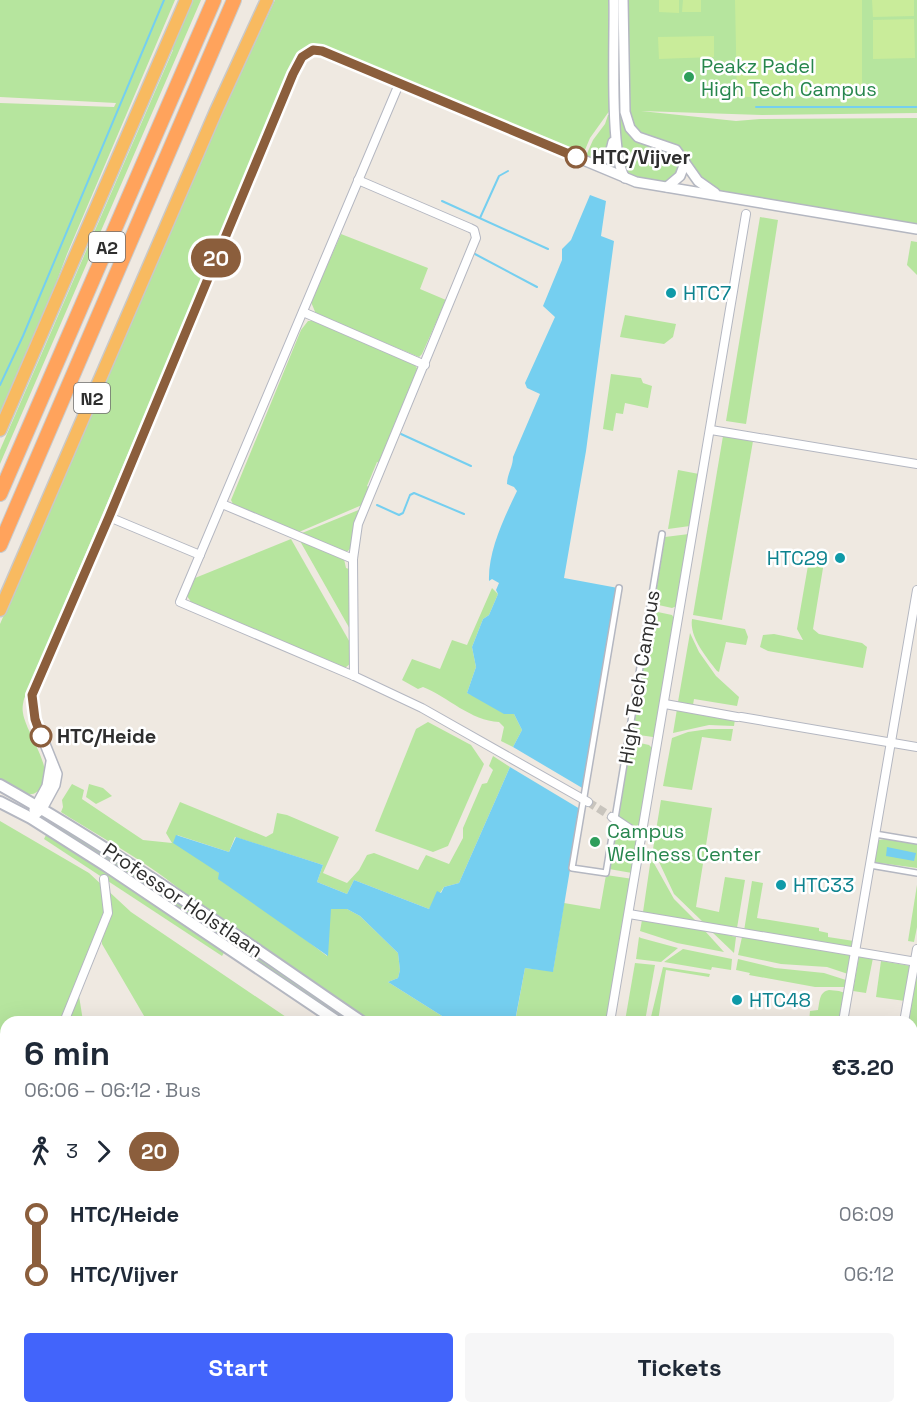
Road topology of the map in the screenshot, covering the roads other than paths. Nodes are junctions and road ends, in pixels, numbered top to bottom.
1 (180, 0) edge
2 (186, 0) edge
3 (214, 0) edge
4 (234, 0) edge
5 (267, 0) edge
6 (272, 0) edge
7 (615, 0) edge
8 (623, 0) edge
9 (259, 19) junction
10 (168, 42) junction
11 (399, 84) junction
12 (615, 134) junction
13 (685, 163) junction
14 (591, 164) junction
15 (624, 178) junction
16 (358, 180) junction
17 (667, 187) junction
18 (720, 196) junction
19 (747, 208) junction
20 (917, 229) edge
21 (303, 312) junction
22 (425, 365) junction
23 (0, 429) edge
24 (711, 430) junction
25 (917, 464) edge
26 (0, 494) edge
27 (222, 504) junction
28 (109, 517) junction
29 (662, 534) dead end
30 (0, 545) edge
31 (200, 555) junction
32 (353, 559) junction
33 (619, 588) dead end
34 (917, 590) edge
35 (0, 610) edge
36 (915, 619) edge
37 (354, 676) junction
38 (665, 704) junction
39 (891, 742) junction
40 (917, 747) edge
41 (0, 785) edge
42 (586, 801) junction
43 (0, 802) edge
44 (39, 807) junction
45 (31, 818) junction
46 (614, 818) junction
47 (875, 834) junction
48 (642, 837) junction
49 (917, 841) edge
50 (870, 865) junction
51 (917, 873) edge
52 (104, 879) dead end
53 (629, 914) junction
54 (917, 950) edge
55 (854, 952) junction
56 (916, 962) edge
57 (66, 1016) edge
58 (329, 1016) edge
59 (353, 1016) edge
60 (611, 1016) edge
61 (844, 1016) edge
62 (905, 1016) edge

1 - 10 highway
2 - 10 highway
3 - 26 highway, A2
4 - 30 highway, A2
5 - 9 highway, N2
6 - 9 highway, N2
7 - 12 street
8 - 13 street
9 - 35 highway, N2
10 - 23 highway
11 - 14 street
11 - 16 street
11 - 28 street
12 - 14 street
12 - 15 street
13 - 17 street
13 - 18 street
14 - 15 street
15 - 17 street
16 - 21 street
16 - 22 street
17 - 18 street
18 - 19 street
19 - 20 street
19 - 24 street, High Tech Campus
21 - 22 street
21 - 27 street
22 - 32 street
24 - 25 street
24 - 38 street, High Tech Campus
27 - 31 street
27 - 32 street
28 - 31 street
28 - 44 street
29 - 46 street, High Tech Campus
31 - 37 street
32 - 37 street
33 - 42 street, High Tech Campus
34 - 36 street
36 - 39 street
37 - 42 street
38 - 39 street, High Tech Campus
38 - 48 street, High Tech Campus
39 - 40 street, High Tech Campus
39 - 47 street
41 - 44 main road, Professor Holstlaan
42 - 46 street, High Tech Campus
43 - 45 main road, Professor Holstlaan
44 - 45 street
44 - 59 main road, Professor Holstlaan
45 - 58 main road, Professor Holstlaan
46 - 48 street
47 - 49 street
47 - 50 street
48 - 53 street, High Tech Campus
50 - 51 street
50 - 55 street
52 - 57 street, Professor Holstlaan
53 - 55 street
53 - 60 street, High Tech Campus
54 - 56 street
55 - 56 street
55 - 61 street
56 - 62 street

